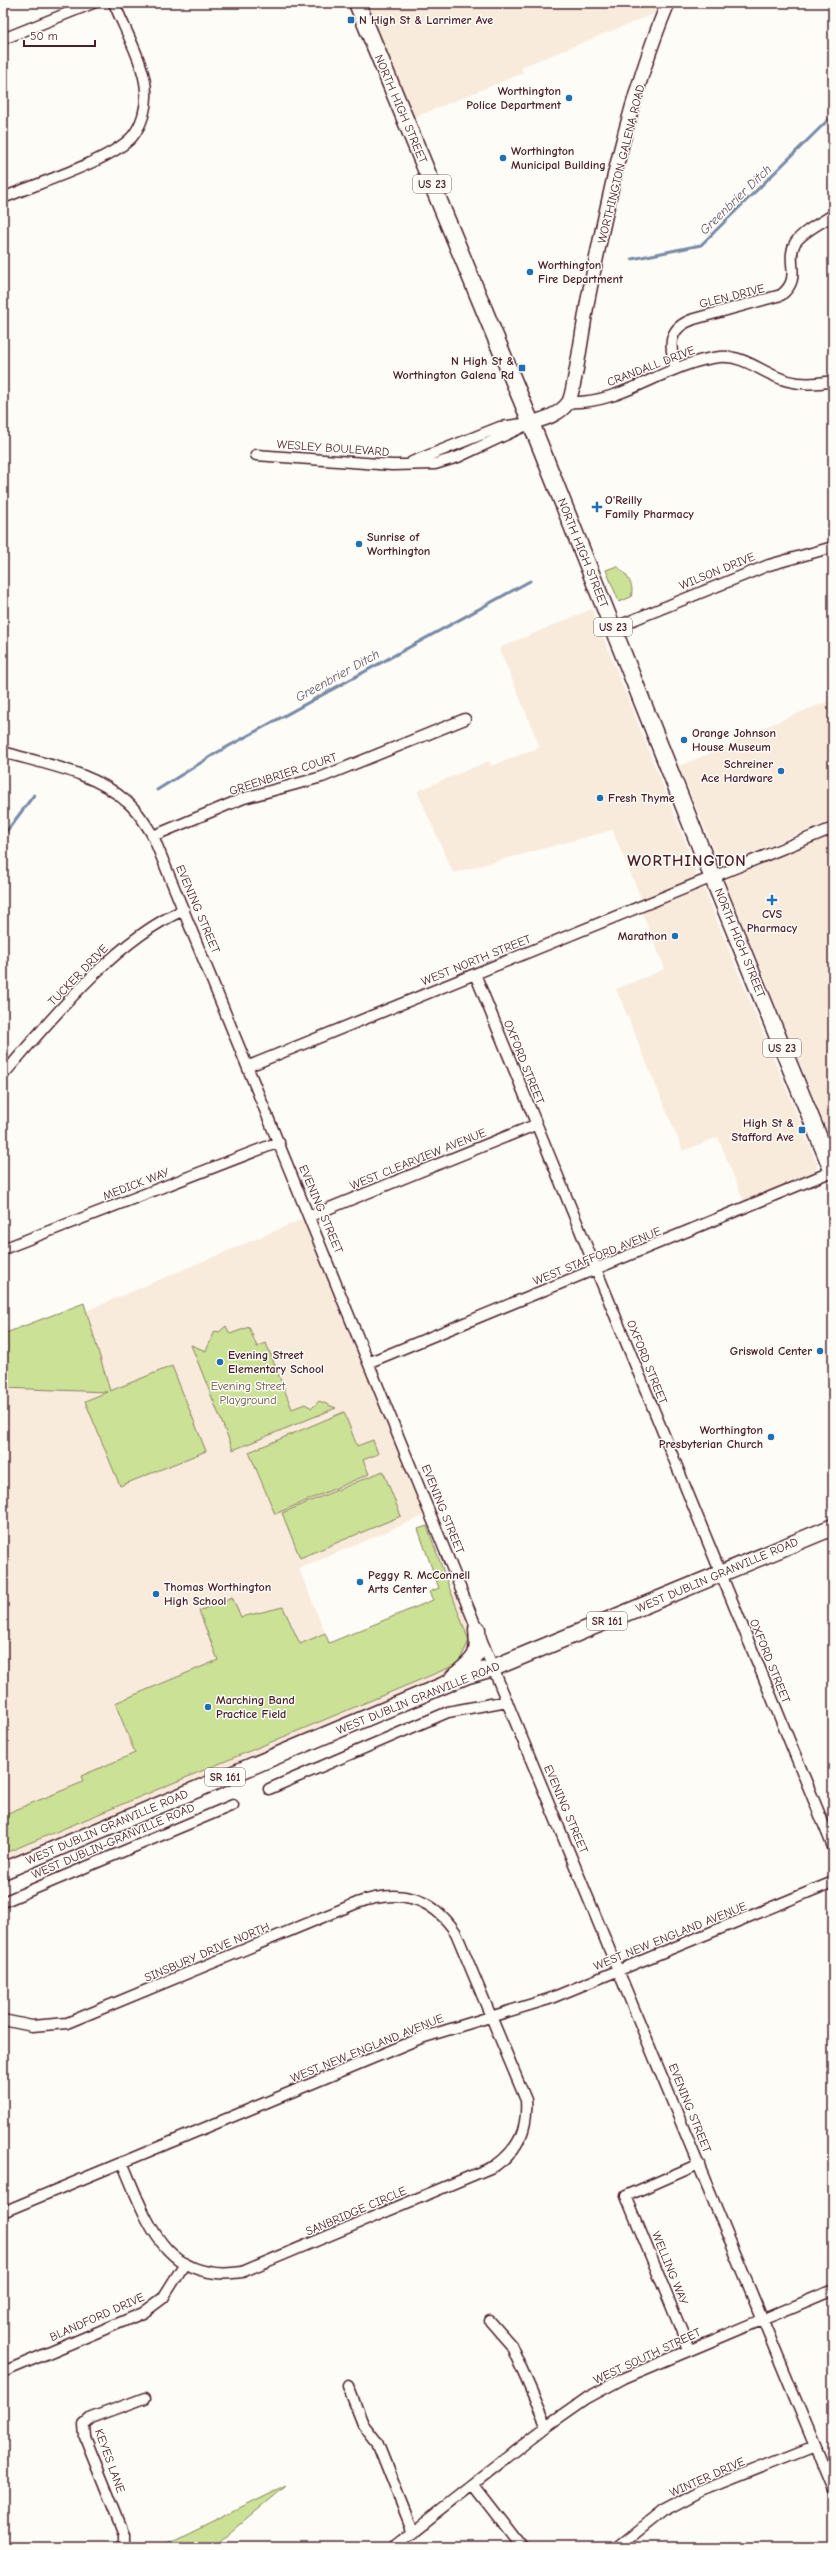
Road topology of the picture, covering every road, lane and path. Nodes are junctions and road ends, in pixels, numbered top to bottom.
1 (93, 3) edge
2 (114, 3) edge
3 (356, 3) edge
4 (668, 3) edge
5 (3, 39) edge
6 (3, 198) edge
7 (833, 214) edge
8 (676, 369) junction
9 (833, 381) edge
10 (569, 402) junction
11 (532, 423) junction
12 (256, 455) dead end
13 (833, 547) edge
14 (613, 628) junction
15 (465, 719) dead end
16 (3, 752) edge
17 (833, 828) edge
18 (153, 836) junction
19 (713, 877) junction
20 (184, 910) junction
21 (474, 974) junction
22 (249, 1066) junction
23 (3, 1074) edge
24 (535, 1125) junction
25 (279, 1142) junction
26 (833, 1171) edge
27 (310, 1216) junction
28 (3, 1249) edge
29 (595, 1270) junction
30 (370, 1362) junction
31 (833, 1527) edge
32 (720, 1574) junction
33 (477, 1629) junction
34 (493, 1668) junction
35 (446, 1684) junction
36 (507, 1701) junction
37 (268, 1789) dead end
38 (233, 1805) dead end
39 (833, 1847) edge
40 (3, 1871) edge
41 (833, 1882) edge
42 (3, 1902) edge
43 (620, 1971) junction
44 (492, 2017) junction
45 (3, 2020) edge
46 (122, 2162) junction
47 (699, 2164) junction
48 (3, 2212) edge
49 (185, 2264) junction
50 (833, 2290) edge
51 (763, 2319) junction
52 (490, 2321) dead end
53 (689, 2350) junction
54 (3, 2372) edge
55 (348, 2386) dead end
56 (145, 2398) dead end
57 (547, 2426) junction
58 (815, 2446) junction
59 (474, 2485) junction
60 (833, 2490) edge
61 (413, 2532) junction
62 (124, 2547) edge
63 (393, 2547) edge
64 (522, 2547) edge
65 (618, 2547) edge

1 - 5 street
2 - 6 street
3 - 11 main road, NORTH HIGH STREET / US 23
4 - 10 street, WORTHINGTON GALENA ROAD
7 - 8 street, GLEN DRIVE
8 - 9 street, CRANDALL DRIVE
8 - 10 street, CRANDALL DRIVE
10 - 11 street
11 - 12 street, WESLEY BOULEVARD
11 - 14 main road, NORTH HIGH STREET / US 23
13 - 14 street, WILSON DRIVE
14 - 19 main road, NORTH HIGH STREET / US 23
15 - 18 street, GREENBRIER COURT
16 - 18 street, EVENING STREET
17 - 19 street, WEST NORTH STREET
18 - 20 street, EVENING STREET
19 - 21 street, WEST NORTH STREET
19 - 26 main road, NORTH HIGH STREET / US 23
20 - 22 street, EVENING STREET
20 - 23 street, TUCKER DRIVE
21 - 22 street, WEST NORTH STREET
21 - 24 street, OXFORD STREET
22 - 25 street, EVENING STREET
24 - 27 street, WEST CLEARVIEW AVENUE
24 - 29 street, OXFORD STREET
25 - 27 street, EVENING STREET
25 - 28 street, MEDICK WAY
26 - 29 street, WEST STAFFORD AVENUE
27 - 30 street, EVENING STREET
29 - 30 street, WEST STAFFORD AVENUE
29 - 32 street, OXFORD STREET
30 - 33 street, EVENING STREET
31 - 32 main road, WEST DUBLIN GRANVILLE ROAD / SR 161
32 - 34 main road, WEST DUBLIN GRANVILLE ROAD / SR 161
32 - 39 street, OXFORD STREET
33 - 34 street, EVENING STREET
33 - 35 main road
34 - 35 main road, WEST DUBLIN GRANVILLE ROAD / SR 161
34 - 36 street, EVENING STREET
35 - 40 main road, WEST DUBLIN GRANVILLE ROAD / SR 161
36 - 37 street
36 - 43 street, EVENING STREET
38 - 42 street, WEST DUBLIN-GRANVILLE ROAD
41 - 43 street, WEST NEW ENGLAND AVENUE
43 - 44 street, WEST NEW ENGLAND AVENUE
43 - 47 street, EVENING STREET
44 - 45 street, SINSBURY DRIVE NORTH
44 - 46 street, WEST NEW ENGLAND AVENUE
44 - 49 street, SANBRIDGE CIRCLE
46 - 48 street, WEST NEW ENGLAND AVENUE
46 - 49 street, SANBRIDGE CIRCLE
47 - 51 street, EVENING STREET
47 - 53 street, WELLING WAY
49 - 54 street, BLANDFORD DRIVE
50 - 51 street, WEST SOUTH STREET
51 - 53 street, WEST SOUTH STREET
51 - 58 street, EVENING STREET
52 - 57 street
53 - 57 street, WEST SOUTH STREET
55 - 61 street
56 - 62 street, KEYES LANE
57 - 59 street, WEST SOUTH STREET
58 - 60 street, EVENING STREET
58 - 65 street, WINTER DRIVE
59 - 61 street, WEST SOUTH STREET
59 - 64 street
61 - 63 street, WEST SOUTH STREET

